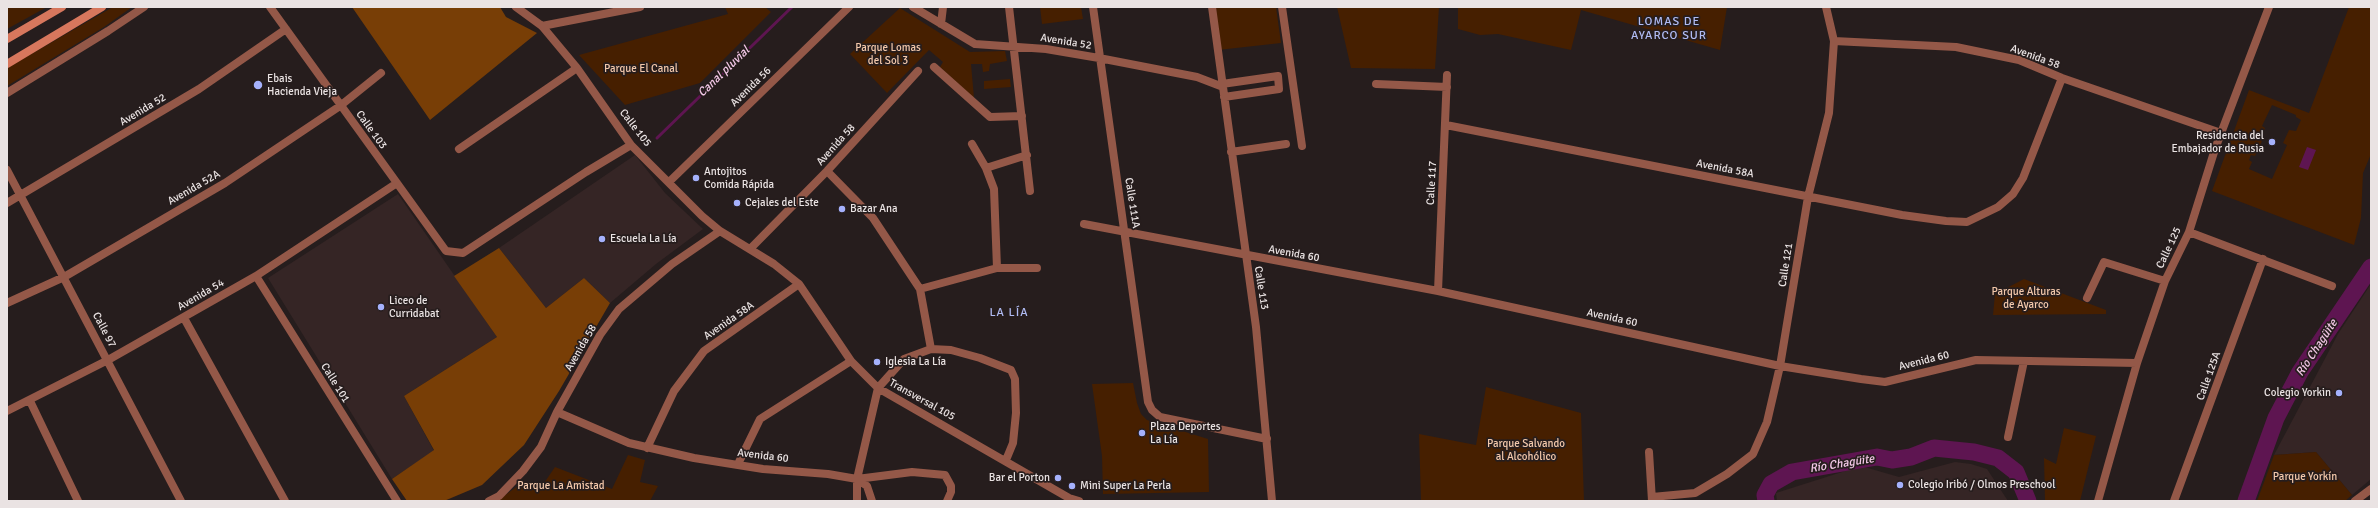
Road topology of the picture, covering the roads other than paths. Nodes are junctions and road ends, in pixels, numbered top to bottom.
1 (62, 7) edge
2 (102, 7) edge
3 (144, 7) edge
4 (270, 7) edge
5 (516, 7) edge
6 (640, 7) edge
7 (849, 7) edge
8 (913, 7) edge
9 (943, 7) edge
10 (1009, 7) edge
11 (1093, 7) edge
12 (1212, 7) edge
13 (1282, 7) edge
14 (1826, 7) edge
15 (2269, 7) edge
16 (941, 24) junction
17 (542, 26) junction
18 (286, 29) junction
19 (7, 39) edge
20 (1834, 41) junction
21 (1013, 48) junction
22 (1099, 58) junction
23 (7, 64) edge
24 (934, 67) dead end
25 (577, 68) junction
26 (918, 71) dead end
27 (381, 73) dead end
28 (1447, 75) dead end
29 (2062, 78) junction
30 (1376, 84) dead end
31 (1222, 85) junction
32 (1447, 87) junction
33 (7, 93) edge
34 (1224, 97) junction
35 (340, 106) junction
36 (1022, 116) junction
37 (1446, 125) junction
38 (2221, 133) junction
39 (632, 144) junction
40 (972, 144) dead end
41 (1286, 144) dead end
42 (1302, 146) dead end
43 (459, 149) dead end
44 (1231, 152) junction
45 (1027, 155) junction
46 (986, 168) junction
47 (7, 170) edge
48 (827, 172) junction
49 (669, 182) junction
50 (397, 183) junction
51 (1030, 191) dead end
52 (21, 196) junction
53 (1808, 197) junction
54 (7, 203) edge
55 (1084, 224) dead end
56 (720, 231) junction
57 (2189, 232) junction
58 (1125, 233) junction
59 (751, 248) junction
60 (1245, 256) junction
61 (2263, 259) junction
62 (997, 268) junction
63 (1037, 268) dead end
64 (256, 276) junction
65 (64, 277) junction
66 (2166, 281) junction
67 (799, 284) junction
68 (2332, 286) dead end
69 (920, 289) junction
70 (1438, 292) junction
71 (2087, 298) dead end
72 (7, 303) edge
73 (184, 318) junction
74 (931, 349) junction
75 (108, 360) junction
76 (851, 361) junction
77 (2024, 361) junction
78 (2137, 363) junction
79 (1780, 366) junction
80 (878, 388) junction
81 (30, 400) junction
82 (7, 411) edge
83 (557, 412) junction
84 (2008, 437) dead end
85 (1267, 439) junction
86 (647, 448) junction
87 (1650, 452) dead end
88 (1006, 460) junction
89 (738, 464) junction
90 (857, 479) junction
91 (2371, 489) edge
92 (1652, 499) edge
93 (78, 501) edge
94 (181, 501) edge
95 (285, 501) edge
96 (397, 501) edge
97 (489, 501) edge
98 (857, 501) edge
99 (872, 501) edge
100 (946, 501) edge
101 (1079, 501) edge
102 (1272, 501) edge
103 (2098, 501) edge
104 (2174, 501) edge
105 (2356, 501) edge

1 - 19 main road
2 - 23 main road
3 - 33 street
4 - 18 street, Calle 103
5 - 17 street, Calle 105
6 - 17 street
7 - 49 street, Avenida 56
8 - 16 street, Avenida 52
9 - 16 street
10 - 21 street
11 - 22 street, Calle 111A
12 - 31 street, Calle 113
13 - 42 street
14 - 20 street, Calle 121
15 - 38 street, Calle 125
16 - 21 street, Avenida 52
17 - 25 street, Calle 105
18 - 35 street, Calle 103
18 - 52 street, Avenida 52
20 - 29 street, Avenida 58
20 - 53 street, Calle 121
21 - 22 street, Avenida 52
21 - 36 street
22 - 31 street, Avenida 52
22 - 58 street, Calle 111A
24 - 36 street
25 - 39 street, Calle 105
25 - 43 street
26 - 48 street, Avenida 58
27 - 35 street, Avenida 52A
28 - 32 street, Calle 117
29 - 38 street, Avenida 58
29 - 53 street, Avenida 58A
30 - 32 street
31 - 34 street, Calle 113
31 - 34 street
32 - 37 street, Calle 117
34 - 44 street, Calle 113
35 - 50 street, Calle 103
35 - 65 street, Avenida 52A
36 - 45 street
37 - 53 street, Avenida 58A
37 - 70 street, Calle 117
38 - 57 street, Calle 125
39 - 49 street, Calle 105
39 - 50 street, Calle 103
40 - 46 street
41 - 44 street
44 - 60 street, Calle 113
45 - 46 street
45 - 51 street
46 - 62 street
47 - 52 street, Calle 97
48 - 59 street, Avenida 58
48 - 69 street
49 - 56 street, Calle 105
50 - 64 street, Avenida 54
52 - 54 street, Avenida 52
52 - 65 street, Calle 97
53 - 79 street, Calle 121
55 - 58 street, Avenida 60
56 - 59 street, Calle 105
56 - 83 street, Avenida 58
57 - 61 street
57 - 66 street, Calle 125
58 - 60 street, Avenida 60
58 - 85 street, Calle 111A
59 - 67 street, Transversal 105
60 - 70 street, Avenida 60
60 - 85 street, Calle 113
61 - 68 street
61 - 104 street, Calle 125A
62 - 63 street
62 - 69 street
64 - 73 street, Avenida 54
64 - 96 street, Calle 101
65 - 72 street, Avenida 52A
65 - 75 street, Calle 97
66 - 71 street
66 - 78 street, Calle 125
67 - 76 street, Transversal 105
67 - 86 street, Avenida 58A
69 - 74 street
70 - 79 street, Avenida 60
73 - 75 street, Avenida 54
73 - 95 street
74 - 80 street
74 - 88 street
75 - 81 street, Avenida 54
75 - 94 street, Calle 97
76 - 80 street, Transversal 105
76 - 89 street
77 - 78 street, Avenida 60
77 - 79 street, Avenida 60
77 - 84 street
78 - 103 street, Calle 125
79 - 92 street, Calle 121
80 - 88 street, Transversal 105
80 - 90 street
81 - 82 street, Avenida 54
81 - 93 street
83 - 86 street, Avenida 60
83 - 97 street, Avenida 58
85 - 102 street, Calle 113
86 - 89 street, Avenida 60
87 - 92 street
88 - 101 street, Transversal 105
89 - 90 street, Avenida 60
90 - 98 street
90 - 99 street
90 - 100 street, Avenida 60
91 - 105 street

